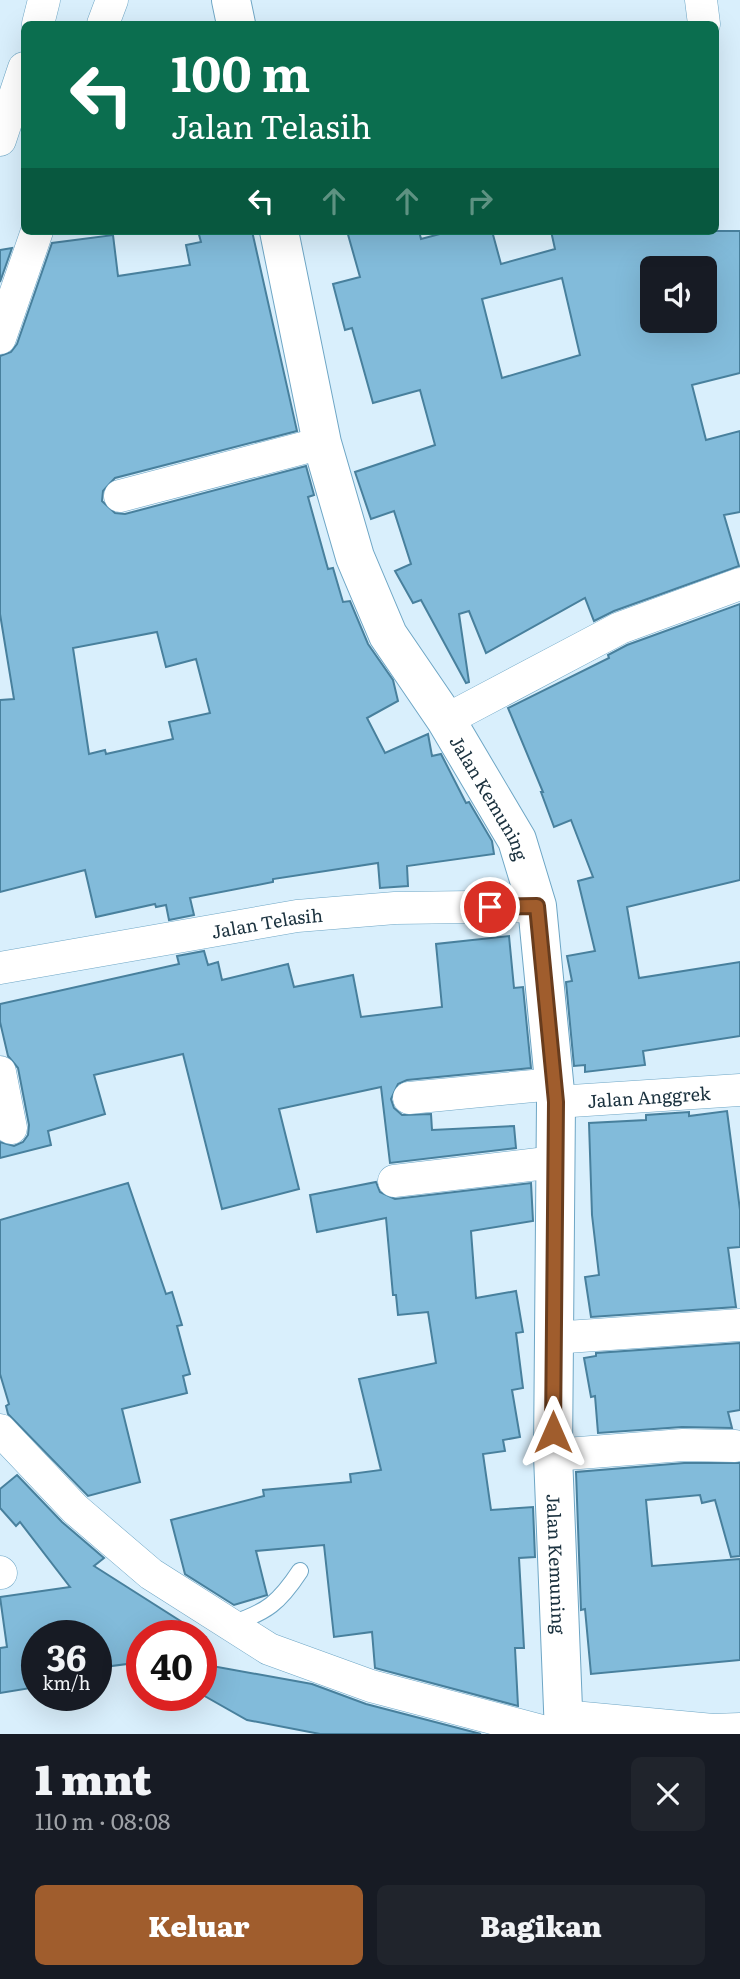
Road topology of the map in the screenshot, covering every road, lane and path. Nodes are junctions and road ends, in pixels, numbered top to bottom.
1 (44, 0) edge
2 (112, 0) edge
3 (231, 0) edge
4 (701, 0) edge
5 (39, 21) edge
6 (104, 21) edge
7 (235, 21) edge
8 (704, 21) edge
9 (21, 77) edge
10 (0, 140) edge
11 (36, 235) edge
12 (280, 235) edge
13 (0, 338) edge
14 (322, 443) junction
15 (120, 496) dead end
16 (740, 584) edge
17 (446, 720) junction
18 (537, 906) junction
19 (0, 968) edge
20 (0, 1072) edge
21 (740, 1090) edge
22 (555, 1093) junction
23 (409, 1098) dead end
24 (11, 1128) dead end
25 (555, 1162) junction
26 (394, 1181) dead end
27 (740, 1325) edge
28 (552, 1338) junction
29 (0, 1430) edge
30 (736, 1446) dead end
31 (553, 1455) junction
32 (299, 1571) dead end
33 (231, 1624) junction
34 (560, 1728) edge
35 (740, 1729) edge

1 - 5 street
2 - 6 street
3 - 7 street
4 - 8 street
9 - 10 street
11 - 13 street
12 - 14 street, Jalan Kemuning
14 - 15 street
14 - 17 street, Jalan Kemuning
16 - 17 street
17 - 18 street, Jalan Kemuning
18 - 19 street, Jalan Telasih
18 - 22 street, Jalan Kemuning
20 - 24 street
21 - 22 street, Jalan Anggrek
22 - 23 street, Jalan Anggrek
22 - 25 street, Jalan Kemuning
25 - 26 street
25 - 28 street, Jalan Kemuning
27 - 28 street
28 - 31 street, Jalan Kemuning
29 - 33 street
30 - 31 street
31 - 34 street, Jalan Kemuning
32 - 33 lane
33 - 34 street
34 - 35 street

